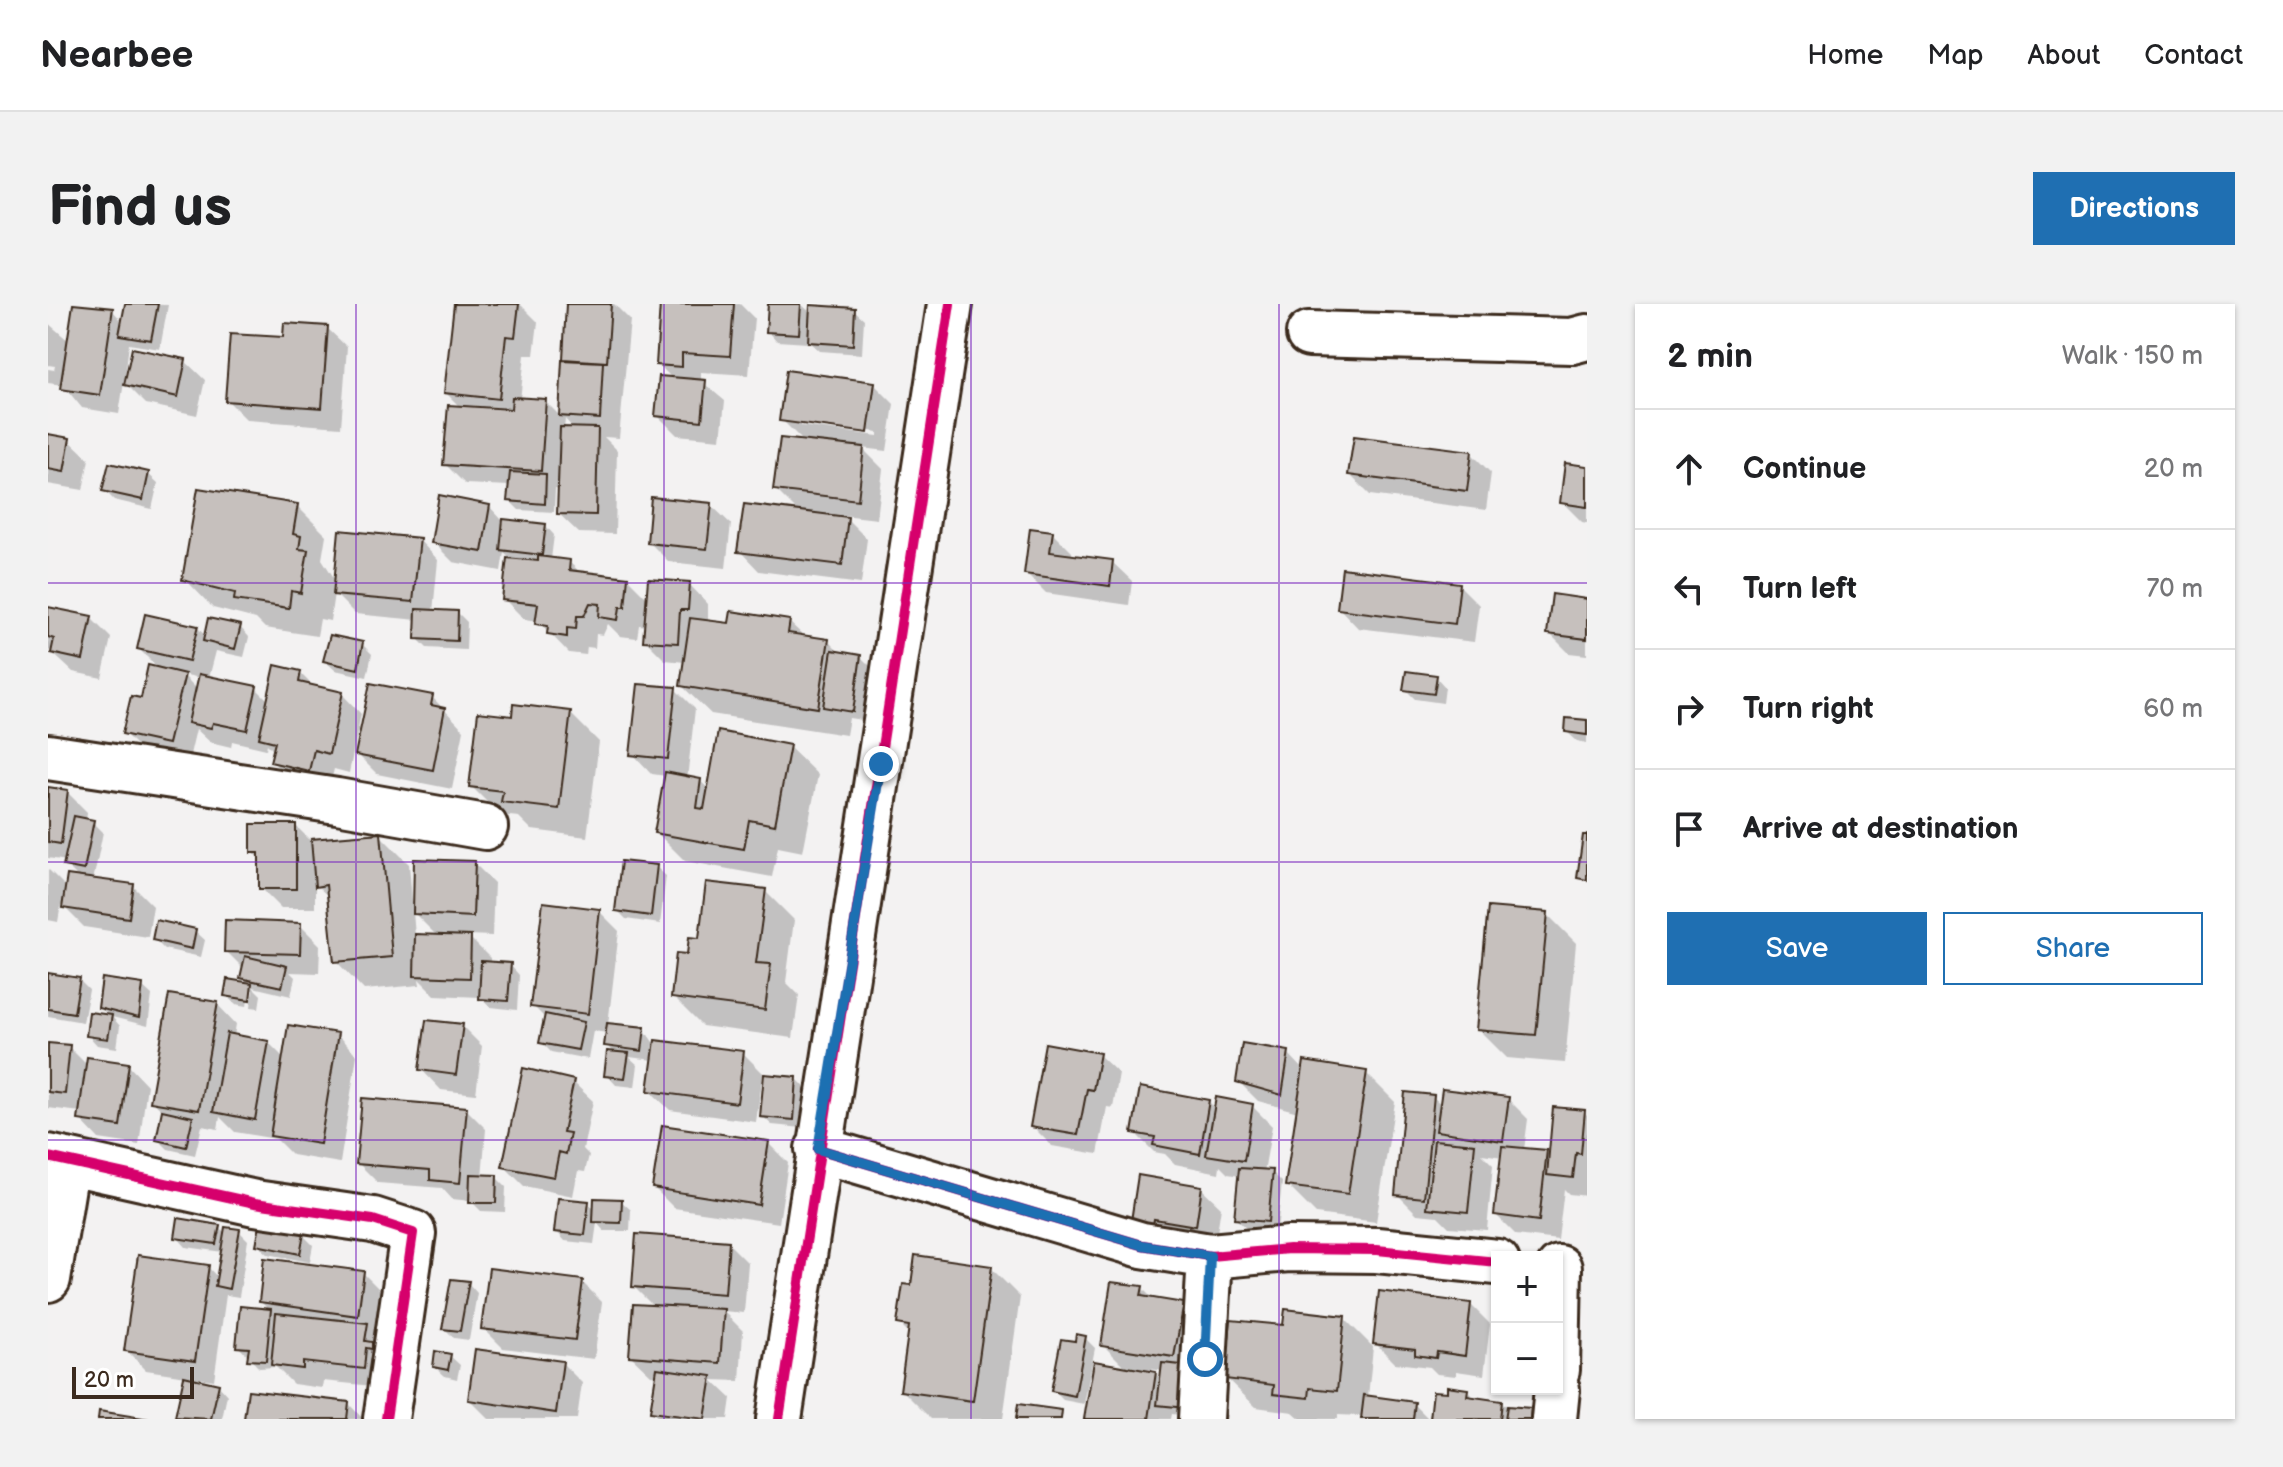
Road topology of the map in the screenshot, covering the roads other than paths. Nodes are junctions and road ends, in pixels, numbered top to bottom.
1 (950, 304) edge
2 (1309, 334) dead end
3 (1587, 337) edge
4 (48, 757) edge
5 (485, 827) dead end
6 (818, 1149) junction
7 (57, 1159) edge
8 (1210, 1256) junction
9 (1491, 1261) edge
10 (1568, 1270) edge
11 (48, 1279) edge
12 (1562, 1323) edge
13 (1556, 1395) edge
14 (386, 1419) edge
15 (779, 1419) edge
16 (1201, 1419) edge
17 (1554, 1419) edge

1 - 6 street
2 - 3 street
4 - 5 street
6 - 8 street
6 - 15 street
7 - 11 street
7 - 14 street
8 - 9 street
8 - 16 street
10 - 12 street
13 - 17 street

